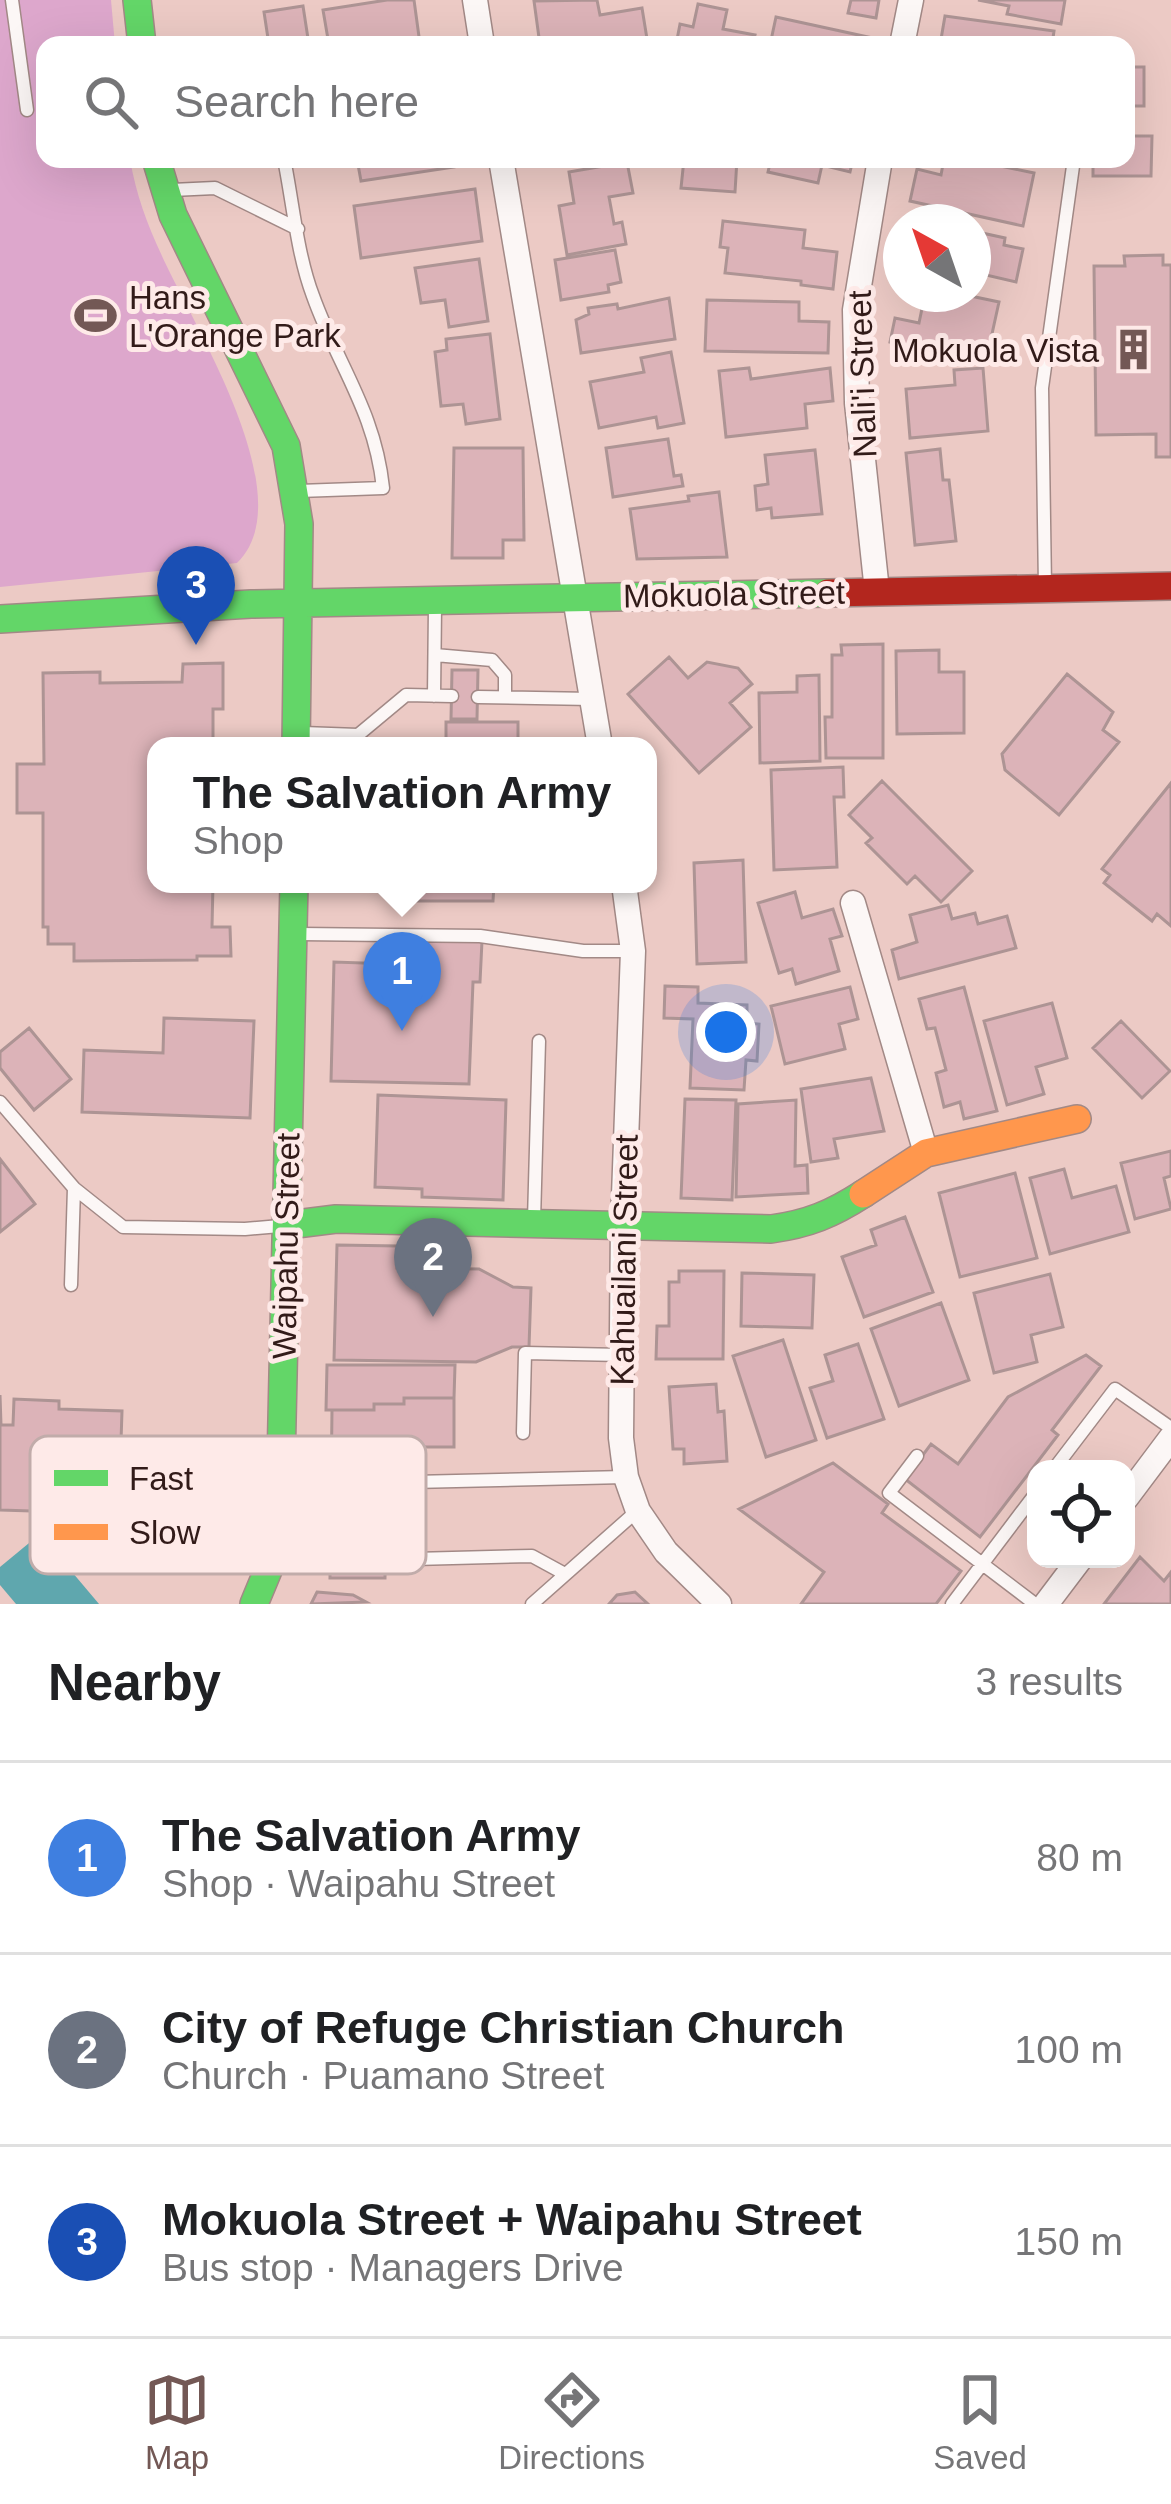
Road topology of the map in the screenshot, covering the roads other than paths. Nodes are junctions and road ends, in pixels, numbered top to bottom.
1 (11, 0) edge
2 (137, 0) edge
3 (475, 0) edge
4 (911, 0) edge
5 (7, 18) edge
6 (141, 36) edge
7 (481, 36) edge
8 (904, 36) edge
9 (27, 110) dead end
10 (159, 168) edge
11 (286, 168) edge
12 (502, 168) edge
13 (879, 168) edge
14 (1073, 168) edge
15 (165, 190) junction
16 (298, 230) junction
17 (296, 491) junction
18 (1171, 586) edge
19 (1045, 588) junction
20 (877, 591) junction
21 (574, 598) junction
22 (435, 600) junction
23 (298, 603) junction
24 (0, 619) edge
25 (435, 655) junction
26 (434, 696) junction
27 (452, 696) dead end
28 (478, 697) dead end
29 (505, 697) junction
30 (592, 699) junction
31 (296, 737) edge
32 (333, 737) edge
33 (598, 737) edge
34 (294, 893) edge
35 (625, 893) edge
36 (853, 903) dead end
37 (293, 934) junction
38 (633, 950) junction
39 (539, 1041) dead end
40 (0, 1102) edge
41 (1077, 1119) dead end
42 (926, 1153) junction
43 (74, 1188) junction
44 (534, 1222) junction
45 (623, 1223) junction
46 (288, 1225) junction
47 (71, 1285) dead end
48 (622, 1355) junction
49 (1171, 1428) edge
50 (523, 1433) dead end
51 (280, 1436) edge
52 (1171, 1438) edge
53 (917, 1456) dead end
54 (1061, 1460) edge
55 (626, 1477) junction
56 (426, 1482) edge
57 (1135, 1486) edge
58 (1027, 1505) edge
59 (638, 1511) junction
60 (426, 1559) edge
61 (982, 1564) junction
62 (1073, 1568) edge
63 (266, 1574) edge
64 (565, 1574) junction
65 (254, 1604) edge
66 (532, 1604) edge
67 (718, 1604) edge
68 (952, 1604) edge
69 (1035, 1604) edge
70 (1046, 1604) edge

1 - 5 lane
2 - 6 street
3 - 7 street
4 - 8 street
5 - 9 lane
10 - 15 street
11 - 16 lane
12 - 21 street
13 - 20 street, Nali'i Street
14 - 19 lane
15 - 16 lane
15 - 17 street
16 - 17 lane
17 - 23 street
18 - 19 street, Mokuola Street
19 - 20 street, Mokuola Street
20 - 21 street, Mokuola Street
21 - 22 street, Mokuola Street
21 - 30 street
22 - 23 street, Mokuola Street
22 - 25 lane
23 - 24 street, Mokuola Street
23 - 31 street
25 - 26 lane
25 - 29 lane
26 - 27 lane
26 - 32 lane
28 - 29 lane
29 - 30 lane
30 - 33 street
34 - 37 street, Waipahu Street
35 - 38 street, Kahuailani Street
36 - 42 street
37 - 38 lane
37 - 46 street, Waipahu Street
38 - 45 street, Kahuailani Street
39 - 44 lane
40 - 43 lane
41 - 42 street
42 - 45 street
43 - 46 lane
43 - 47 lane
44 - 45 street
44 - 46 street
45 - 48 street, Kahuailani Street
46 - 51 street, Waipahu Street
48 - 50 lane
48 - 55 street, Kahuailani Street
49 - 54 lane
52 - 57 street
53 - 61 lane
55 - 56 lane
55 - 59 street, Kahuailani Street
58 - 61 lane
59 - 64 lane
59 - 67 street, Kahuailani Street
60 - 64 lane
61 - 68 lane
61 - 69 lane
62 - 70 street
63 - 65 street, Waipahu Street
64 - 66 lane

